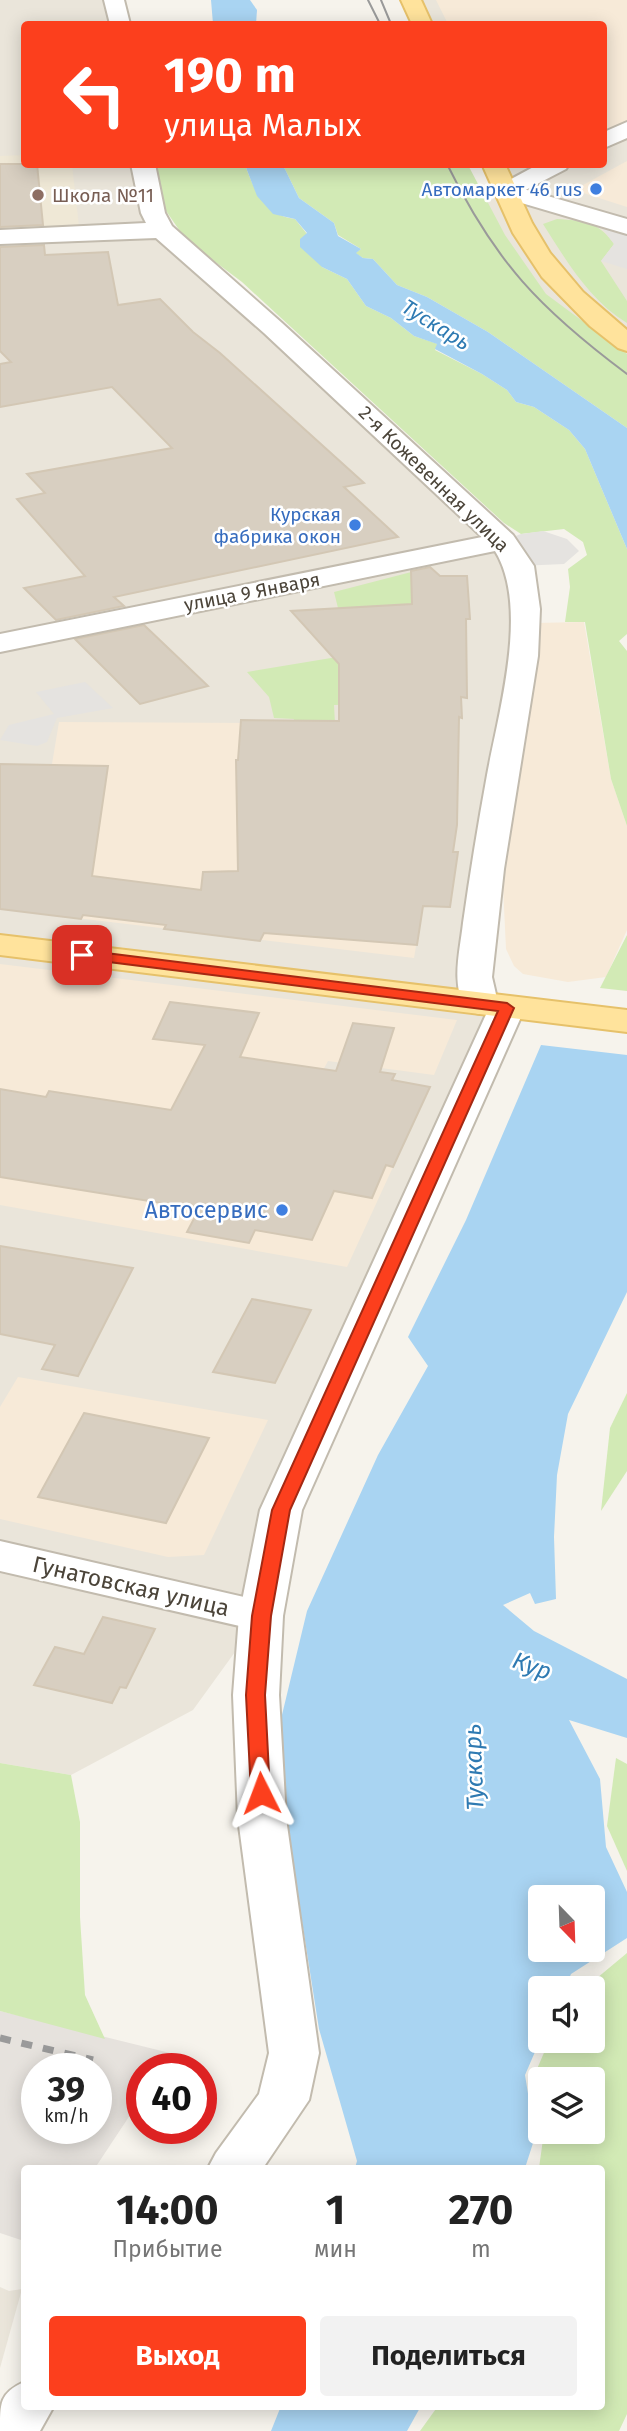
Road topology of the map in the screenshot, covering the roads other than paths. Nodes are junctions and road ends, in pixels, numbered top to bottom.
1 (114, 0) edge
2 (411, 0) edge
3 (119, 21) edge
4 (421, 21) edge
5 (627, 130) edge
6 (607, 140) edge
7 (144, 168) edge
8 (495, 168) edge
9 (550, 168) edge
10 (506, 191) junction
11 (627, 227) edge
12 (162, 230) junction
13 (0, 237) edge
14 (627, 343) edge
15 (503, 541) junction
16 (0, 643) edge
17 (0, 945) edge
18 (494, 1006) junction
19 (627, 1021) edge
20 (0, 1556) edge
21 (261, 1616) junction
22 (236, 2165) edge
23 (23, 2410) edge
24 (6, 2431) edge

1 - 3 street
2 - 4 main road
5 - 6 street
7 - 12 street, 2-я Кожевенная улица
8 - 10 main road
9 - 10 street
10 - 11 street
10 - 14 main road
12 - 13 street
12 - 15 street, 2-я Кожевенная улица
15 - 16 street, улица 9 Января
15 - 18 street, 2-я Кожевенная улица
17 - 18 main road
18 - 19 main road
18 - 21 street
20 - 21 street, Гунатовская улица
21 - 22 street
23 - 24 street

